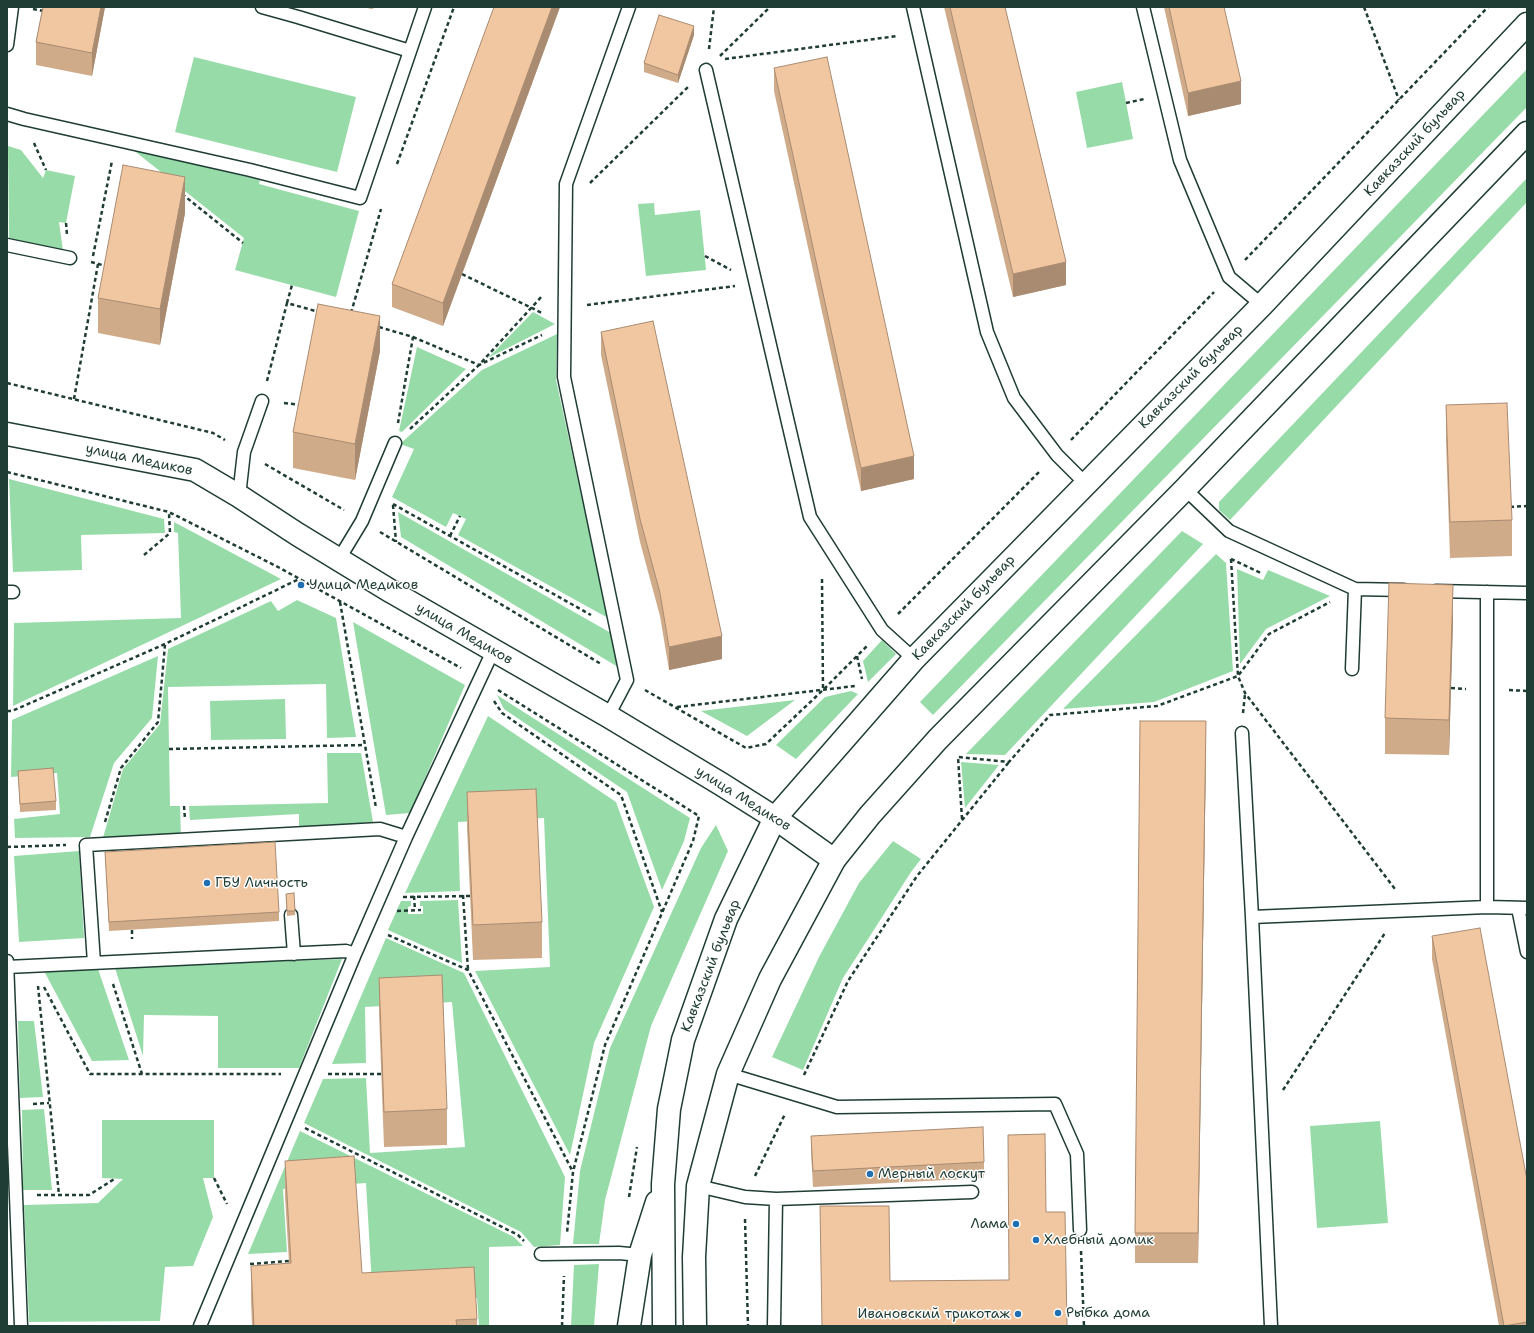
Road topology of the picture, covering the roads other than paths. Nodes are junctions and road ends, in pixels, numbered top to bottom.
1 (12, 7) edge
2 (262, 7) edge
3 (425, 7) edge
4 (629, 7) edge
5 (913, 7) edge
6 (1143, 7) edge
7 (1527, 24) edge
8 (7, 45) edge
9 (410, 51) junction
10 (706, 70) road end
11 (7, 114) edge
12 (1527, 133) edge
13 (7, 245) edge
14 (70, 258) dead end
15 (1262, 305) junction
16 (262, 400) road end
17 (7, 434) edge
18 (395, 443) road end
19 (1086, 484) junction
20 (1185, 489) junction
21 (239, 496) junction
22 (339, 559) junction
23 (1487, 592) junction
24 (1527, 593) edge
25 (1354, 594) junction
26 (494, 651) junction
27 (914, 659) junction
28 (1352, 669) dead end
29 (608, 716) junction
30 (1242, 733) dead end
31 (775, 818) junction
32 (406, 837) junction
33 (834, 860) junction
34 (1487, 907) junction
35 (1523, 908) edge
36 (291, 915) edge
37 (1252, 917) junction
38 (1527, 952) edge
39 (294, 954) junction
40 (355, 954) junction
41 (7, 961) edge
42 (100, 963) junction
43 (7, 967) edge
44 (728, 1074) junction
45 (663, 1184) junction
46 (698, 1186) junction
47 (972, 1192) dead end
48 (776, 1199) junction
49 (1080, 1230) road end
50 (541, 1254) dead end
51 (640, 1255) junction
52 (21, 1326) edge
53 (200, 1326) edge
54 (630, 1326) edge
55 (664, 1326) edge
56 (695, 1326) edge
57 (774, 1326) edge
58 (1272, 1326) edge

1 - 8 lane
2 - 9 lane
3 - 9 lane
4 - 29 lane
5 - 19 lane
6 - 15 lane
7 - 15 main road, Кавказский бульвар
9 - 11 lane
10 - 27 lane
12 - 20 main road
13 - 14 lane
15 - 19 main road, Кавказский бульвар
16 - 21 lane
17 - 21 main road, улица Медиков
18 - 22 lane
19 - 27 main road, Кавказский бульвар
20 - 25 lane
20 - 33 main road
21 - 22 main road, улица Медиков
22 - 26 main road, улица Медиков
23 - 24 lane
23 - 25 lane
23 - 34 lane
25 - 28 lane
26 - 29 main road, улица Медиков
26 - 32 lane
27 - 31 main road, Кавказский бульвар
29 - 31 main road, улица Медиков
30 - 37 lane
31 - 33 main road, улица Медиков
31 - 45 main road, Кавказский бульвар
32 - 40 lane
32 - 42 lane
33 - 44 main road
34 - 35 lane
34 - 37 lane
35 - 38 lane
36 - 39 lane
37 - 58 lane
39 - 40 lane
39 - 42 lane
40 - 53 lane
41 - 43 lane
42 - 43 lane
43 - 52 lane
44 - 46 main road
44 - 49 lane
45 - 51 main road
45 - 55 main road, Кавказский бульвар
46 - 48 lane
46 - 56 main road
47 - 48 lane
48 - 57 lane
50 - 51 lane
51 - 54 main road

